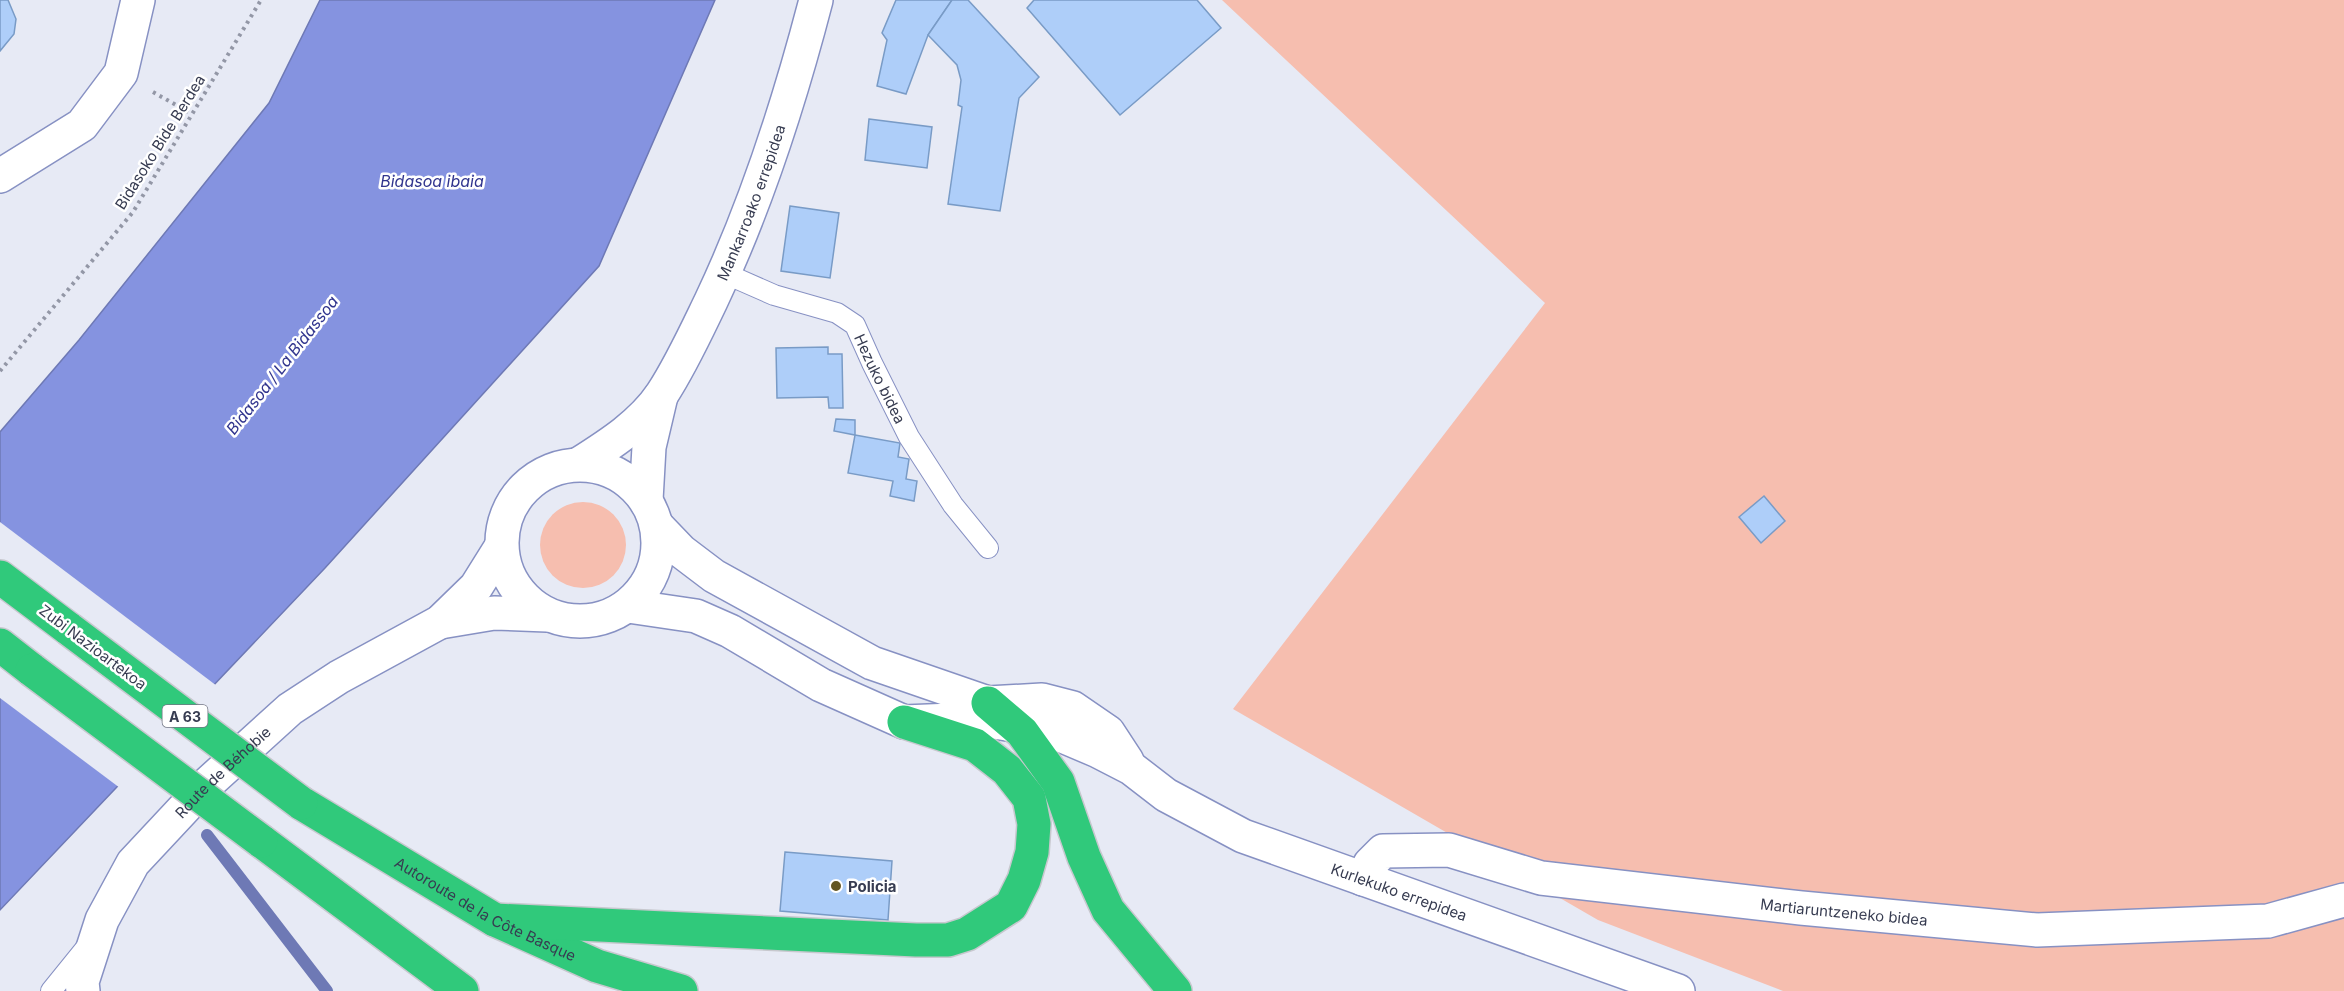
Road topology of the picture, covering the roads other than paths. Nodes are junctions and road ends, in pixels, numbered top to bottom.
1 (138, 0) edge
2 (816, 0) edge
3 (0, 176) edge
4 (724, 273) junction
5 (661, 395) junction
6 (579, 464) junction
7 (652, 513) junction
8 (501, 547) junction
9 (988, 548) dead end
10 (0, 577) edge
11 (628, 606) junction
12 (546, 615) junction
13 (440, 622) junction
14 (0, 645) edge
15 (988, 703) junction
16 (904, 722) junction
17 (1014, 725) junction
18 (1131, 768) junction
19 (301, 803) joint
20 (1363, 879) junction
21 (2344, 900) edge
22 (495, 920) junction
23 (98, 933) junction
24 (51, 991) edge
25 (82, 991) edge
26 (462, 991) edge
27 (681, 991) edge
28 (1175, 991) edge
29 (1678, 991) edge

1 - 3 street
2 - 4 street, Mankarroako errepidea
4 - 5 street, Mankarroako errepidea
4 - 9 lane, Hezuko bidea
5 - 6 street, Mankarroako errepidea
5 - 7 street, Mankarroako errepidea
6 - 7 street
6 - 8 street
7 - 11 street
7 - 15 street
8 - 12 street
8 - 13 street, Route de Béhobie
10 - 19 highway, Zubi Nazioartekoa / A 63, bridge
11 - 12 street
11 - 16 street
12 - 13 street, Route de Béhobie
13 - 23 street, Route de Béhobie
14 - 26 highway, bridge
15 - 17 highway
15 - 18 street
16 - 17 street
16 - 22 highway
17 - 18 street
17 - 28 highway
18 - 20 street, Kurlekuko errepidea
19 - 22 highway, Autoroute de la Côte Basque / A 63
20 - 21 street, Martiaruntzeneko bidea
20 - 29 street, Kurlekuko errepidea
22 - 27 highway, Autoroute de la Côte Basque / A 63
23 - 24 lane
23 - 25 street, Route de Béhobie

